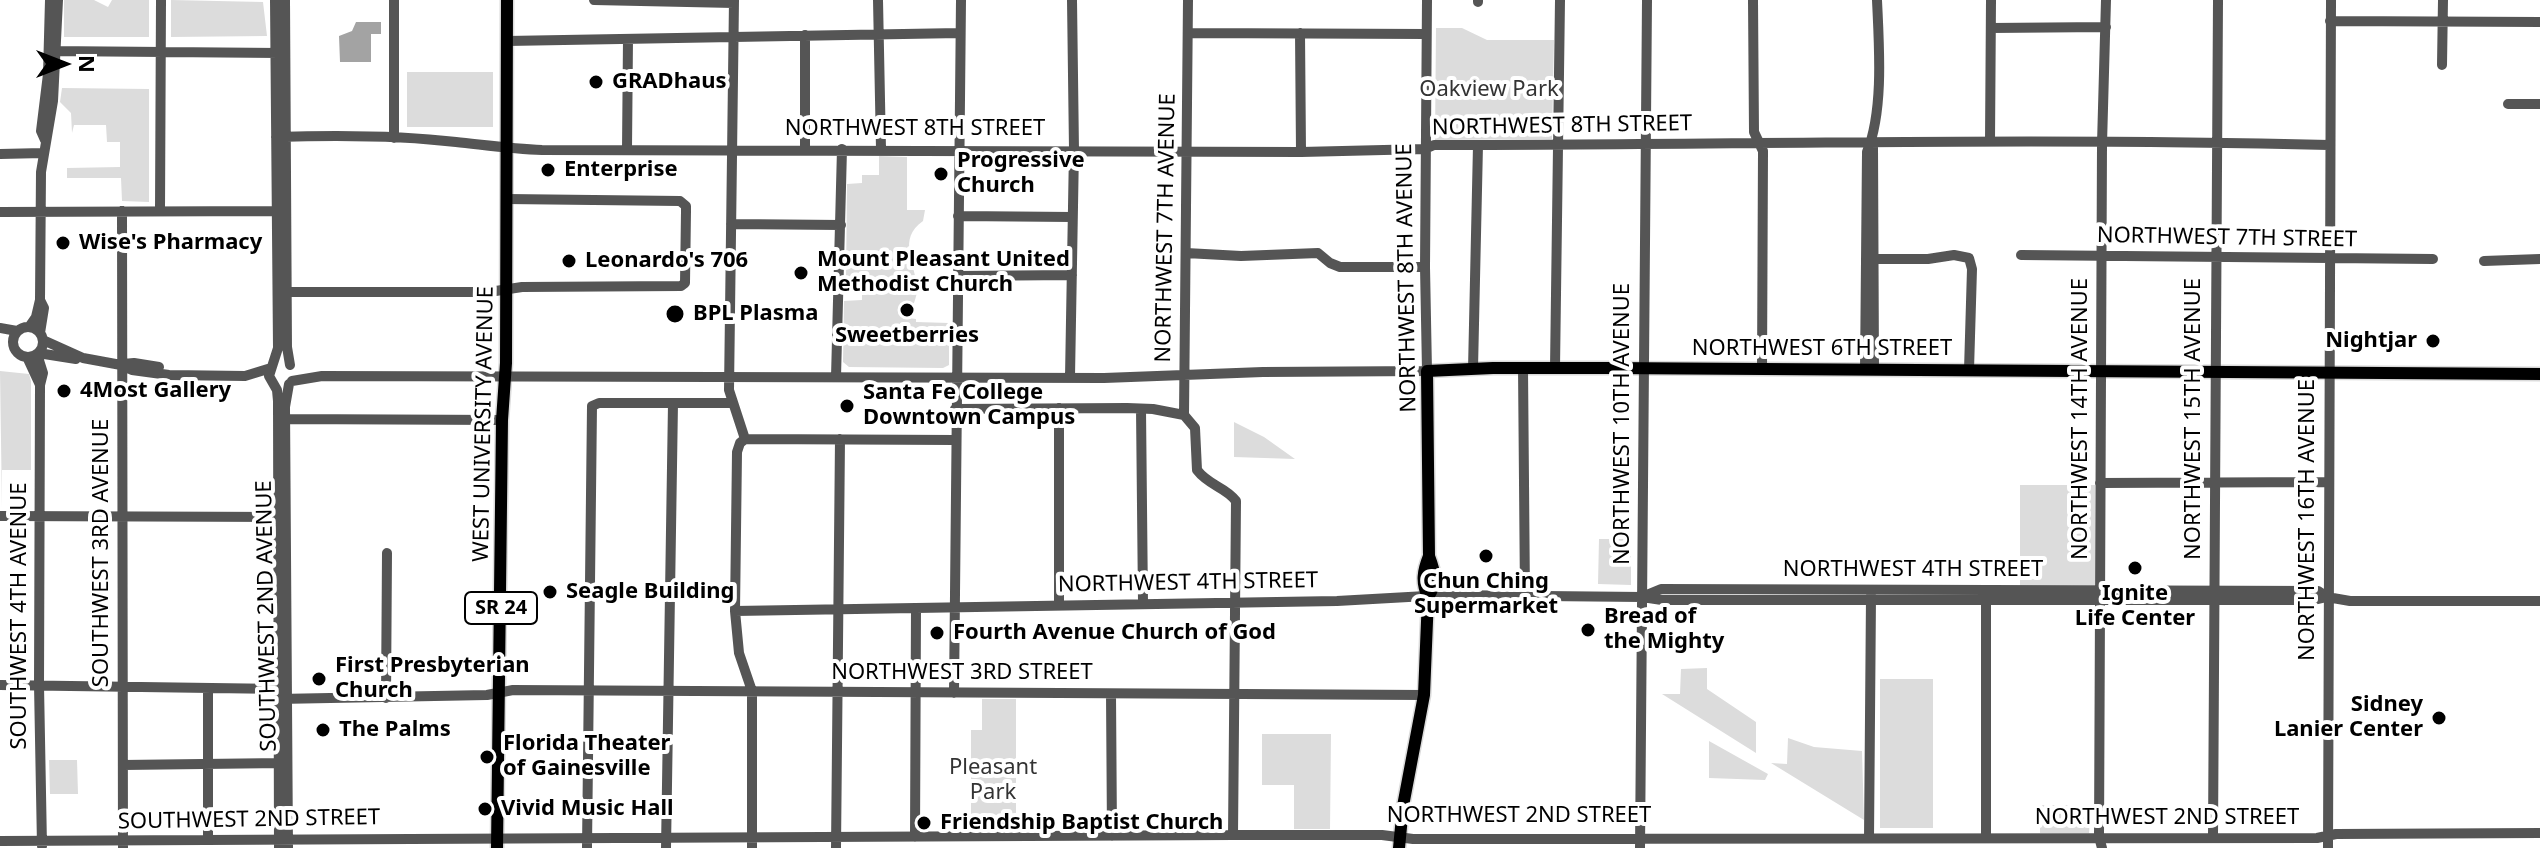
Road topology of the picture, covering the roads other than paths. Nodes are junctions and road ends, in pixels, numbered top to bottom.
1 (50, 0) edge
2 (58, 0) edge
3 (161, 0) edge
4 (275, 0) edge
5 (285, 0) edge
6 (394, 0) edge
7 (507, 0) edge
8 (594, 0) edge
9 (878, 0) edge
10 (961, 0) edge
11 (1072, 0) edge
12 (1188, 0) edge
13 (1427, 0) edge
14 (1560, 0) edge
15 (1647, 0) edge
16 (1753, 0) edge
17 (1877, 0) edge
18 (1991, 0) edge
19 (2106, 0) edge
20 (2218, 0) edge
21 (2331, 0) edge
22 (2443, 0) edge
23 (734, 1) edge
24 (2330, 21) junction
25 (2442, 21) junction
26 (2540, 22) edge
27 (2106, 27) junction
28 (1991, 28) junction
29 (960, 33) junction
30 (1188, 33) junction
31 (1300, 33) junction
32 (1426, 34) junction
33 (805, 35) junction
34 (878, 35) junction
35 (734, 36) junction
36 (628, 39) junction
37 (507, 41) junction
38 (53, 51) junction
39 (160, 52) junction
40 (280, 53) junction
41 (2442, 65) dead end
42 (2508, 104) dead end
43 (2540, 104) edge
44 (280, 137) junction
45 (394, 138) junction
46 (1872, 140) junction
47 (1990, 141) junction
48 (1759, 142) junction
49 (2217, 142) junction
50 (1559, 144) junction
51 (1645, 144) junction
52 (2102, 144) junction
53 (1478, 145) junction
54 (2329, 145) junction
55 (507, 149) junction
56 (627, 149) junction
57 (732, 149) junction
58 (805, 149) junction
59 (842, 149) junction
60 (881, 149) junction
61 (959, 149) junction
62 (1425, 149) junction
63 (1074, 150) junction
64 (1186, 151) junction
65 (1301, 152) junction
66 (43, 153) junction
67 (0, 154) edge
68 (507, 199) junction
69 (40, 211) junction
70 (122, 211) junction
71 (160, 211) junction
72 (282, 211) junction
73 (0, 212) edge
74 (958, 216) junction
75 (1072, 217) junction
76 (731, 224) junction
77 (841, 225) junction
78 (1186, 253) junction
79 (2021, 255) dead end
80 (2102, 256) junction
81 (2215, 258) junction
82 (1871, 259) junction
83 (2433, 259) dead end
84 (2540, 259) edge
85 (2329, 260) junction
86 (2484, 261) dead end
87 (1425, 267) junction
88 (1072, 275) junction
89 (958, 276) junction
90 (507, 289) junction
91 (282, 292) junction
92 (40, 300) junction
93 (0, 328) edge
94 (23, 329) junction
95 (0, 335) edge
96 (41, 336) junction
97 (13, 344) junction
98 (34, 355) junction
99 (83, 358) junction
100 (121, 365) junction
101 (272, 366) junction
102 (291, 367) junction
103 (1523, 368) junction
104 (1555, 368) junction
105 (1643, 368) junction
106 (1473, 369) junction
107 (1762, 369) junction
108 (1870, 370) junction
109 (1969, 370) junction
110 (1427, 371) junction
111 (2101, 371) junction
112 (2214, 372) junction
113 (2328, 373) junction
114 (2540, 374) edge
115 (245, 376) junction
116 (322, 376) junction
117 (506, 376) junction
118 (729, 376) junction
119 (1185, 376) junction
120 (836, 377) junction
121 (956, 377) junction
122 (1070, 377) junction
123 (290, 383) junction
124 (274, 384) junction
125 (673, 403) junction
126 (733, 403) junction
127 (1059, 408) junction
128 (955, 409) junction
129 (1141, 409) junction
130 (1184, 415) junction
131 (281, 419) junction
132 (502, 420) junction
133 (745, 439) junction
134 (840, 439) junction
135 (955, 440) junction
136 (2329, 482) junction
137 (2100, 483) junction
138 (2213, 483) junction
139 (0, 516) edge
140 (40, 516) junction
141 (122, 517) junction
142 (282, 517) junction
143 (387, 553) dead end
144 (1871, 595) junction
145 (1986, 595) junction
146 (1525, 596) junction
147 (2101, 596) junction
148 (2213, 596) junction
149 (1428, 597) junction
150 (1642, 597) junction
151 (2327, 597) junction
152 (1236, 601) junction
153 (2540, 601) edge
154 (1143, 603) junction
155 (1059, 605) junction
156 (916, 608) junction
157 (954, 608) junction
158 (838, 610) junction
159 (735, 611) junction
160 (0, 685) edge
161 (39, 685) junction
162 (123, 687) junction
163 (208, 688) junction
164 (587, 690) junction
165 (670, 690) junction
166 (752, 691) junction
167 (837, 692) junction
168 (500, 693) junction
169 (915, 693) junction
170 (954, 693) junction
171 (283, 694) junction
172 (1111, 694) junction
173 (1235, 694) junction
174 (1424, 695) junction
175 (386, 698) junction
176 (283, 763) junction
177 (208, 764) junction
178 (123, 765) junction
179 (2540, 833) edge
180 (1233, 835) junction
181 (1254, 835) junction
182 (2328, 836) junction
183 (915, 837) junction
184 (2213, 837) junction
185 (1869, 838) junction
186 (1986, 838) junction
187 (208, 840) junction
188 (1105, 840) edge
189 (0, 841) edge
190 (1400, 842) edge
191 (1640, 842) edge
192 (380, 843) edge
193 (666, 843) edge
194 (752, 843) edge
195 (836, 843) edge
196 (1490, 843) edge
197 (123, 844) edge
198 (284, 844) edge
199 (497, 844) edge
200 (587, 844) edge
201 (2098, 844) edge
202 (42, 845) edge
203 (1254, 848) edge
204 (2328, 848) edge

1 - 38 street
2 - 38 street
3 - 39 street
4 - 40 street
5 - 40 street
6 - 45 street
7 - 37 main road, WEST UNIVERSITY AVENUE / SR 24
8 - 23 street
9 - 34 street
10 - 29 street
11 - 63 street
12 - 30 street, NORTHWEST 7TH AVENUE
13 - 32 street, NORTHWEST 8TH AVENUE
14 - 50 street
15 - 51 street, NORTHWEST 10TH AVENUE
16 - 48 street
17 - 46 street
18 - 28 street
19 - 27 street, NORTHWEST 14TH AVENUE
20 - 49 street, NORTHWEST 15TH AVENUE
21 - 24 street, NORTHWEST 16TH AVENUE
22 - 25 street
23 - 35 street
24 - 25 street
24 - 54 street, NORTHWEST 16TH AVENUE
25 - 26 street
25 - 41 street
27 - 28 street
27 - 52 street, NORTHWEST 14TH AVENUE
28 - 47 street
29 - 34 street
29 - 61 street
30 - 31 street
30 - 64 street, NORTHWEST 7TH AVENUE
31 - 32 street
31 - 65 street
32 - 62 street, NORTHWEST 8TH AVENUE
33 - 34 street
33 - 35 street
33 - 58 street
34 - 60 street
35 - 36 street
35 - 57 street
36 - 37 street
36 - 56 street
37 - 55 main road, WEST UNIVERSITY AVENUE / SR 24
38 - 39 street
38 - 66 street
39 - 40 street
39 - 71 street
40 - 44 street
42 - 43 street
44 - 45 street, NORTHWEST 8TH STREET
44 - 72 street
45 - 55 street, NORTHWEST 8TH STREET
46 - 47 street, NORTHWEST 8TH STREET
46 - 48 street, NORTHWEST 8TH STREET
46 - 82 street
47 - 52 street, NORTHWEST 8TH STREET
48 - 51 street, NORTHWEST 8TH STREET
48 - 107 street
49 - 52 street, NORTHWEST 8TH STREET
49 - 54 street, NORTHWEST 8TH STREET
49 - 81 street, NORTHWEST 15TH AVENUE
50 - 51 street, NORTHWEST 8TH STREET
50 - 53 street, NORTHWEST 8TH STREET
50 - 104 street
51 - 105 street, NORTHWEST 10TH AVENUE
52 - 80 street, NORTHWEST 14TH AVENUE
53 - 62 street, NORTHWEST 8TH STREET
53 - 106 street
54 - 85 street, NORTHWEST 16TH AVENUE
55 - 56 street, NORTHWEST 8TH STREET
55 - 68 main road, WEST UNIVERSITY AVENUE / SR 24
56 - 57 street, NORTHWEST 8TH STREET
57 - 58 street, NORTHWEST 8TH STREET
57 - 76 street
58 - 59 street, NORTHWEST 8TH STREET
59 - 60 street, NORTHWEST 8TH STREET
59 - 77 street
60 - 61 street, NORTHWEST 8TH STREET
61 - 63 street, NORTHWEST 8TH STREET
61 - 74 street
62 - 65 street, NORTHWEST 8TH STREET
62 - 87 street, NORTHWEST 8TH AVENUE
63 - 64 street, NORTHWEST 8TH STREET
63 - 75 street
64 - 65 street, NORTHWEST 8TH STREET
64 - 78 street, NORTHWEST 7TH AVENUE
66 - 67 street
66 - 69 street
68 - 90 main road, WEST UNIVERSITY AVENUE / SR 24
68 - 90 street
69 - 70 street
69 - 73 street
69 - 92 street
70 - 71 street
70 - 100 street, SOUTHWEST 3RD AVENUE
71 - 72 street
72 - 91 street
74 - 75 street
74 - 89 street
75 - 88 street
76 - 77 street
76 - 118 street
77 - 120 street
78 - 87 street
78 - 119 street, NORTHWEST 7TH AVENUE
79 - 80 street, NORTHWEST 7TH STREET
80 - 81 street, NORTHWEST 7TH STREET
80 - 111 street, NORTHWEST 14TH AVENUE
81 - 85 street, NORTHWEST 7TH STREET
81 - 112 street, NORTHWEST 15TH AVENUE
82 - 108 street
82 - 109 street
83 - 85 street, NORTHWEST 7TH STREET
84 - 86 street
85 - 113 street, NORTHWEST 16TH AVENUE
87 - 110 street, NORTHWEST 8TH AVENUE
88 - 89 street
88 - 122 street
89 - 121 street
90 - 91 street
90 - 117 main road, WEST UNIVERSITY AVENUE / SR 24
91 - 101 street
91 - 102 street
92 - 94 street
92 - 96 street
93 - 94 street
94 - 96 street
94 - 97 street
95 - 97 street
96 - 98 street
96 - 99 street
97 - 98 street
98 - 99 street
98 - 140 street, SOUTHWEST 4TH AVENUE
99 - 100 street
100 - 115 street
100 - 141 street, SOUTHWEST 3RD AVENUE
101 - 102 street
101 - 115 street
101 - 124 street
102 - 116 street
102 - 123 street
103 - 104 main road, NORTHWEST 6TH STREET
103 - 106 main road, NORTHWEST 6TH STREET
103 - 146 street
104 - 105 main road, NORTHWEST 6TH STREET
105 - 107 main road, NORTHWEST 6TH STREET
105 - 150 street, NORTHWEST 10TH AVENUE
106 - 110 main road, NORTHWEST 6TH STREET
107 - 108 main road, NORTHWEST 6TH STREET
108 - 109 main road, NORTHWEST 6TH STREET
109 - 111 main road, NORTHWEST 6TH STREET
110 - 119 street, NORTHWEST 6TH STREET
110 - 149 main road, NORTHWEST 8TH AVENUE
111 - 112 main road, NORTHWEST 6TH STREET
111 - 137 street, NORTHWEST 14TH AVENUE
112 - 113 main road, NORTHWEST 6TH STREET
112 - 138 street, NORTHWEST 15TH AVENUE
113 - 114 main road, NORTHWEST 6TH STREET
113 - 136 street, NORTHWEST 16TH AVENUE
115 - 124 street
116 - 117 street, NORTHWEST 6TH STREET
116 - 123 street
117 - 118 street, NORTHWEST 6TH STREET
117 - 132 main road, WEST UNIVERSITY AVENUE / SR 24
118 - 120 street, NORTHWEST 6TH STREET
118 - 126 street
119 - 122 street, NORTHWEST 6TH STREET
119 - 130 street, NORTHWEST 7TH AVENUE
120 - 121 street, NORTHWEST 6TH STREET
121 - 122 street, NORTHWEST 6TH STREET
121 - 128 street
123 - 124 street
123 - 131 street, SOUTHWEST 2ND AVENUE
124 - 131 street, SOUTHWEST 2ND AVENUE
125 - 126 street
125 - 164 street
125 - 165 street
126 - 133 street
127 - 128 street
127 - 129 street
127 - 155 street
128 - 135 street
129 - 130 street
129 - 154 street
130 - 152 street, NORTHWEST 7TH AVENUE
131 - 132 street
131 - 142 street, SOUTHWEST 2ND AVENUE
132 - 168 main road, WEST UNIVERSITY AVENUE / SR 24
133 - 134 street
133 - 159 street
134 - 135 street
134 - 158 street
135 - 157 street
136 - 138 street
136 - 151 street, NORTHWEST 16TH AVENUE
137 - 138 street
137 - 147 street, NORTHWEST 14TH AVENUE
138 - 148 street, NORTHWEST 15TH AVENUE
139 - 140 street
140 - 141 street
140 - 161 street, SOUTHWEST 4TH AVENUE
141 - 142 street
141 - 162 street, SOUTHWEST 3RD AVENUE
142 - 171 street, SOUTHWEST 2ND AVENUE
143 - 175 street
144 - 145 street, NORTHWEST 4TH STREET
144 - 150 street, NORTHWEST 4TH STREET
144 - 185 street
145 - 147 street, NORTHWEST 4TH STREET
145 - 186 street
146 - 149 street, NORTHWEST 4TH STREET
146 - 150 street, NORTHWEST 4TH STREET
147 - 148 street, NORTHWEST 4TH STREET
147 - 201 street, NORTHWEST 14TH AVENUE
148 - 151 street, NORTHWEST 4TH STREET
148 - 184 street, NORTHWEST 15TH AVENUE
149 - 152 street, NORTHWEST 4TH STREET
149 - 174 main road, NORTHWEST 8TH AVENUE
150 - 191 street, NORTHWEST 10TH AVENUE
151 - 153 street, NORTHWEST 4TH STREET
151 - 182 street, NORTHWEST 16TH AVENUE
152 - 154 street, NORTHWEST 4TH STREET
152 - 173 street
154 - 155 street, NORTHWEST 4TH STREET
155 - 157 street, NORTHWEST 4TH STREET
156 - 157 street, NORTHWEST 4TH STREET
156 - 158 street, NORTHWEST 4TH STREET
156 - 169 street
157 - 170 street
158 - 159 street, NORTHWEST 4TH STREET
158 - 167 street
159 - 166 street
160 - 161 street, NORTHWEST 3RD STREET
161 - 162 street, NORTHWEST 3RD STREET
161 - 202 street, SOUTHWEST 4TH AVENUE
162 - 163 street, NORTHWEST 3RD STREET
162 - 178 street, SOUTHWEST 3RD AVENUE
163 - 171 street, NORTHWEST 3RD STREET
163 - 177 street
164 - 165 street, NORTHWEST 3RD STREET
164 - 168 street, NORTHWEST 3RD STREET
164 - 200 street
165 - 166 street, NORTHWEST 3RD STREET
165 - 193 street
166 - 167 street, NORTHWEST 3RD STREET
166 - 194 street
167 - 169 street, NORTHWEST 3RD STREET
167 - 195 street
168 - 175 street, NORTHWEST 3RD STREET
168 - 199 main road, WEST UNIVERSITY AVENUE / SR 24
169 - 170 street, NORTHWEST 3RD STREET
169 - 183 street
170 - 172 street, NORTHWEST 3RD STREET
171 - 175 street, NORTHWEST 3RD STREET
171 - 176 street, SOUTHWEST 2ND AVENUE
172 - 173 street, NORTHWEST 3RD STREET
172 - 188 street
173 - 174 street, NORTHWEST 3RD STREET
173 - 180 street
174 - 190 main road, NORTHWEST 8TH AVENUE
176 - 177 street
176 - 198 street, SOUTHWEST 2ND AVENUE
177 - 178 street
177 - 187 street
178 - 197 street, SOUTHWEST 3RD AVENUE
179 - 182 street, NORTHWEST 2ND STREET
180 - 181 street, NORTHWEST 2ND STREET
180 - 188 street, NORTHWEST 2ND STREET
181 - 190 street, NORTHWEST 2ND STREET
181 - 203 street
182 - 184 street, NORTHWEST 2ND STREET
182 - 204 street, NORTHWEST 16TH AVENUE
183 - 188 street, NORTHWEST 2ND STREET
183 - 195 street, NORTHWEST 2ND STREET
184 - 201 street, NORTHWEST 2ND STREET
185 - 186 street, NORTHWEST 2ND STREET
185 - 191 street, NORTHWEST 2ND STREET
186 - 201 street, NORTHWEST 2ND STREET
187 - 197 street, SOUTHWEST 2ND STREET
187 - 198 street, SOUTHWEST 2ND STREET
189 - 202 street, SOUTHWEST 2ND STREET
190 - 196 street, NORTHWEST 2ND STREET
191 - 196 street, NORTHWEST 2ND STREET
192 - 198 street, SOUTHWEST 2ND STREET
192 - 199 street, SOUTHWEST 2ND STREET
193 - 194 street, NORTHWEST 2ND STREET
193 - 200 street, NORTHWEST 2ND STREET
194 - 195 street, NORTHWEST 2ND STREET
197 - 202 street, SOUTHWEST 2ND STREET
199 - 200 street, NORTHWEST 2ND STREET

